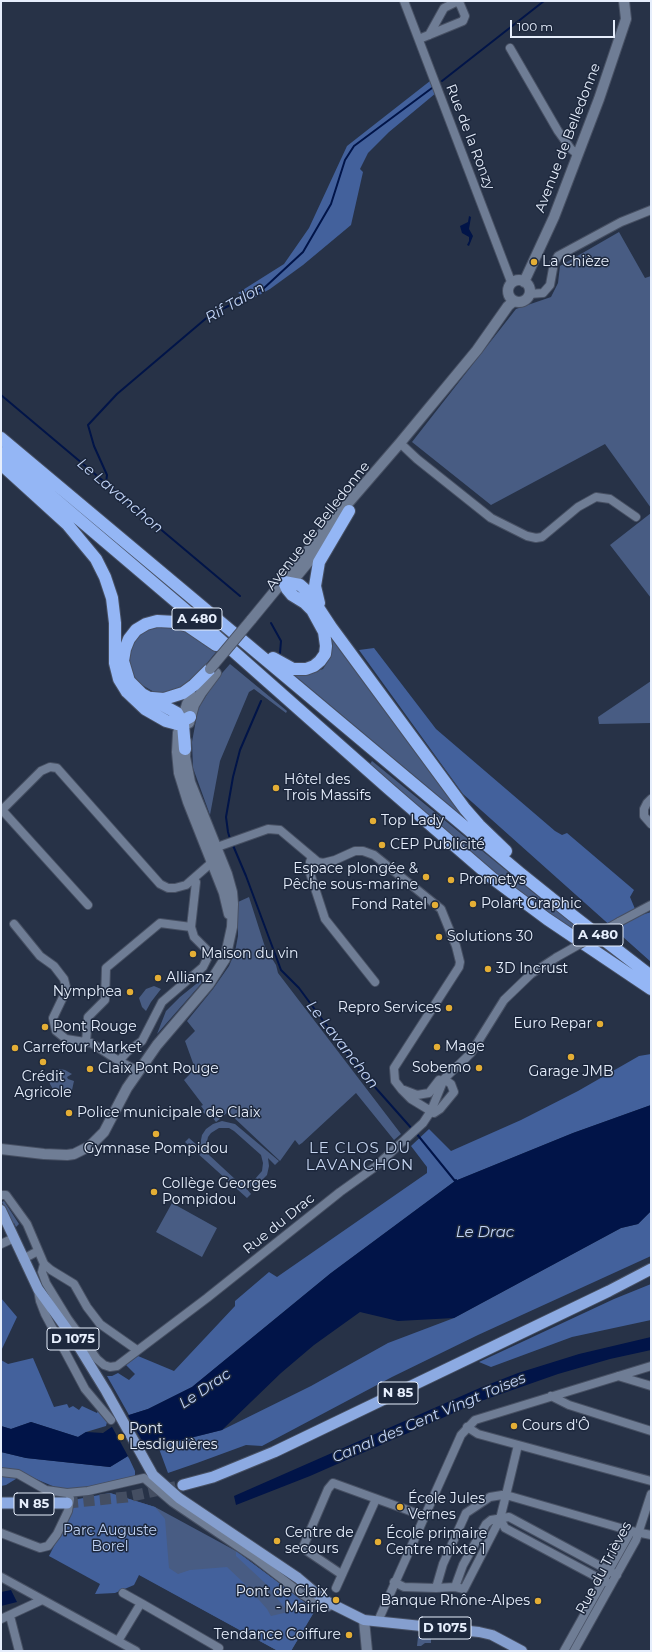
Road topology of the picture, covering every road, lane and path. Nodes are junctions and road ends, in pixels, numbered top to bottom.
1 (404, 1) edge
2 (624, 1) edge
3 (429, 35) junction
4 (419, 40) junction
5 (510, 48) dead end
6 (577, 154) junction
7 (651, 210) edge
8 (512, 282) junction
9 (524, 282) junction
10 (529, 294) junction
11 (514, 301) junction
12 (1, 438) edge
13 (400, 443) junction
14 (1, 453) edge
15 (1, 464) edge
16 (349, 511) junction
17 (636, 517) dead end
18 (167, 577) junction
19 (287, 585) junction
20 (322, 612) junction
21 (213, 671) junction
22 (146, 696) junction
23 (186, 719) junction
24 (166, 721) junction
25 (177, 737) junction
26 (185, 749) joint
27 (389, 789) junction
28 (651, 799) edge
29 (2, 811) edge
30 (651, 824) edge
31 (205, 843) junction
32 (221, 846) junction
33 (312, 857) junction
34 (212, 861) junction
35 (193, 879) junction
36 (546, 893) junction
37 (88, 905) dead end
38 (651, 905) edge
39 (14, 924) dead end
40 (192, 927) junction
41 (232, 927) junction
42 (651, 976) edge
43 (375, 982) dead end
44 (651, 989) edge
45 (86, 1042) junction
46 (119, 1061) junction
47 (138, 1071) junction
48 (444, 1079) junction
49 (402, 1090) junction
50 (431, 1111) junction
51 (3, 1150) edge
52 (1, 1195) edge
53 (1, 1210) edge
54 (14, 1238) junction
55 (1, 1244) edge
56 (38, 1251) junction
57 (23, 1259) junction
58 (44, 1264) junction
59 (651, 1269) edge
60 (651, 1273) edge
61 (38, 1290) junction
62 (609, 1291) junction
63 (137, 1350) junction
64 (651, 1366) edge
65 (618, 1376) junction
66 (651, 1386) edge
67 (551, 1396) junction
68 (111, 1420) dead end
69 (467, 1427) junction
70 (651, 1430) edge
71 (518, 1445) junction
72 (1, 1472) edge
73 (651, 1481) edge
74 (183, 1485) tunnel mouth
75 (72, 1492) junction
76 (651, 1494) edge
77 (506, 1495) junction
78 (376, 1499) junction
79 (1, 1503) edge
80 (67, 1503) tunnel mouth
81 (424, 1516) junction
82 (500, 1519) junction
83 (631, 1531) junction
84 (640, 1532) junction
85 (1, 1533) edge
86 (651, 1535) edge
87 (608, 1571) junction
88 (341, 1574) junction
89 (617, 1575) junction
90 (1, 1577) edge
91 (603, 1580) junction
92 (394, 1582) junction
93 (612, 1584) junction
94 (336, 1588) dead end
95 (436, 1588) junction
96 (123, 1593) dead end
97 (42, 1600) junction
98 (141, 1604) junction
99 (332, 1604) junction
100 (10, 1616) junction
101 (1, 1619) edge
102 (364, 1620) junction
103 (378, 1621) junction
104 (118, 1641) junction
105 (19, 1651) edge
106 (136, 1651) edge
107 (217, 1651) edge
108 (367, 1651) edge
109 (522, 1651) edge
110 (564, 1651) edge
111 (574, 1651) edge

1 - 4 street, Rue de la Ronzy
2 - 6 main road, Avenue de Belledonne
3 - 3 street
3 - 4 street
4 - 8 street, Rue de la Ronzy
5 - 6 street
6 - 9 main road, Avenue de Belledonne
7 - 10 street
8 - 9 main road
8 - 11 main road
9 - 10 main road
10 - 11 main road
11 - 13 main road, Avenue de Belledonne
12 - 18 highway, A 480
13 - 16 main road, Avenue de Belledonne
13 - 17 street
13 - 19 main road, Avenue de Belledonne
14 - 27 highway, A 480
15 - 24 highway
16 - 19 main road, Avenue de Belledonne
16 - 20 highway
18 - 19 highway
18 - 36 highway, A 480
19 - 20 highway
19 - 21 main road, Avenue de Belledonne, bridge
20 - 36 highway
21 - 22 highway
21 - 23 main road, Avenue de Belledonne
22 - 23 highway
22 - 27 highway
23 - 24 highway
23 - 25 main road, Avenue de Belledonne
23 - 26 highway
24 - 25 highway
25 - 31 main road, Avenue de Belledonne
26 - 32 main road
27 - 44 highway, A 480
28 - 30 street
29 - 35 street
29 - 37 street
31 - 32 main road
31 - 34 main road, Avenue de Belledonne
32 - 33 street
32 - 34 street
32 - 41 main road
33 - 43 street
33 - 49 street
34 - 35 street
34 - 41 main road, Avenue de Belledonne
35 - 40 street
36 - 42 highway, A 480
38 - 48 street, Rue du Drac, bridge
39 - 45 street
40 - 45 street
40 - 46 street
41 - 47 main road
45 - 46 street
46 - 47 street
47 - 51 main road
48 - 49 street
48 - 50 street, Rue du Drac
48 - 50 street, Rue du Drac
49 - 50 street
50 - 63 street, Rue du Drac
52 - 56 street, Rue du Drac
53 - 54 main road, D 1075
54 - 55 street
54 - 57 main road, D 1075
56 - 57 street
56 - 58 street, Rue du Drac
57 - 61 main road, D 1075
58 - 63 street, Rue du Drac
58 - 63 street, Rue du Drac
59 - 62 highway, N 85
60 - 62 highway, N 85
61 - 68 street
61 - 99 main road, D 1075
62 - 74 highway, N 85
64 - 65 street
65 - 66 street
65 - 67 street
67 - 69 street
67 - 70 street
69 - 71 street
69 - 81 street
71 - 73 street
71 - 77 street
72 - 75 street
75 - 85 street
75 - 99 street
76 - 84 street, Rue du Trièves
77 - 82 street
77 - 83 street
77 - 95 street
78 - 81 street
78 - 88 street
78 - 88 street
79 - 80 highway, N 85
81 - 92 street
82 - 87 street
82 - 91 street
82 - 95 street
83 - 84 street
83 - 87 street, Rue du Trièves
84 - 86 street
84 - 89 street, Rue du Trièves
87 - 89 street
87 - 91 street, Rue du Trièves
88 - 94 street
89 - 93 street, Rue du Trièves
90 - 97 street
91 - 93 street
91 - 110 street, Rue du Trièves
92 - 95 street
92 - 103 street
93 - 111 street, Rue du Trièves
96 - 98 street
97 - 100 street
97 - 104 street
98 - 104 street
98 - 107 street
99 - 102 main road, D 1075
100 - 101 street
100 - 105 street
102 - 103 main road, D 1075
102 - 108 main road
103 - 109 main road, D 1075
104 - 106 street

